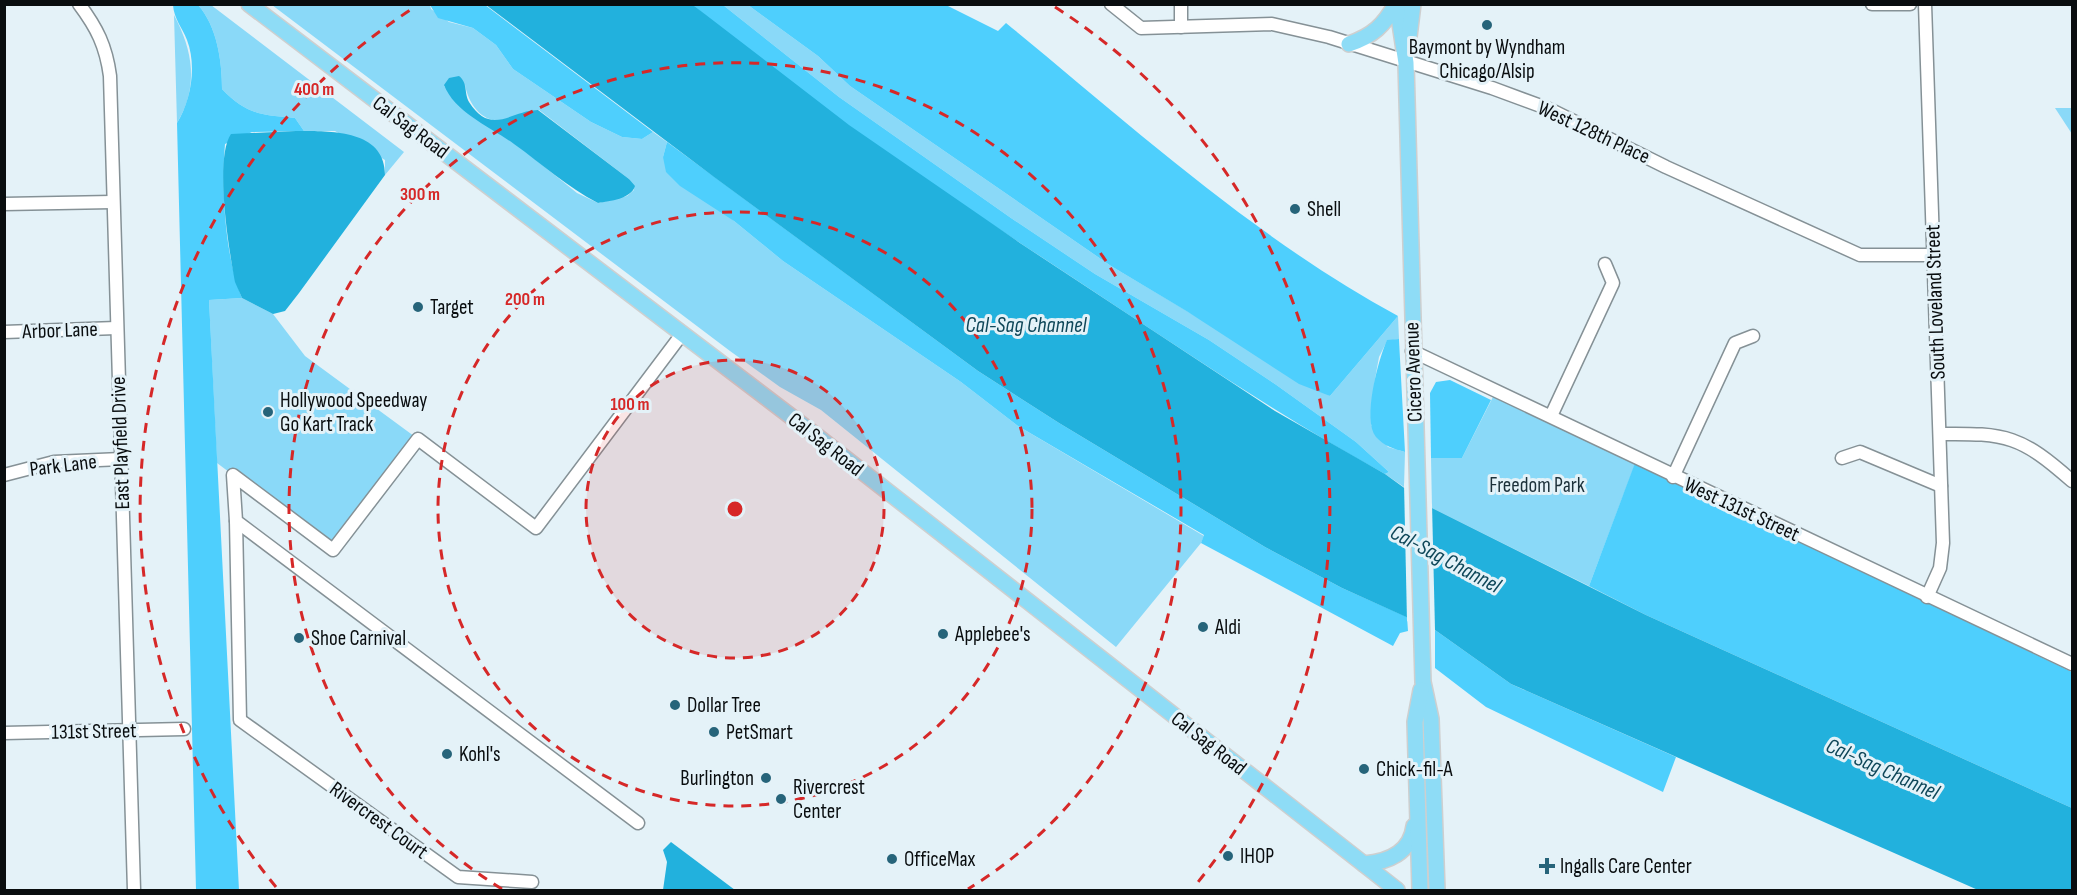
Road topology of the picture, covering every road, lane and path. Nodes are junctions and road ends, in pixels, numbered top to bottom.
1 (79, 4) edge
2 (249, 4) edge
3 (1111, 4) edge
4 (1181, 4) edge
5 (1397, 4) edge
6 (1413, 4) edge
7 (1872, 4) edge
8 (1910, 4) edge
9 (1925, 4) edge
10 (1181, 27) junction
11 (1349, 44) junction
12 (1406, 63) junction
13 (112, 202) junction
14 (4, 204) edge
15 (1933, 255) junction
16 (1605, 264) dead end
17 (116, 328) junction
18 (4, 332) edge
19 (682, 334) junction
20 (1753, 336) dead end
21 (1412, 351) junction
22 (1551, 416) junction
23 (1940, 434) junction
24 (1842, 458) dead end
25 (122, 459) junction
26 (4, 475) edge
27 (1673, 477) junction
28 (2073, 481) edge
29 (1941, 486) junction
30 (236, 521) junction
31 (1927, 597) junction
32 (2073, 664) edge
33 (1423, 682) junction
34 (184, 729) dead end
35 (128, 731) junction
36 (4, 733) edge
37 (1417, 805) junction
38 (638, 824) dead end
39 (1364, 864) junction
40 (532, 882) dead end
41 (134, 891) edge
42 (1398, 891) edge
43 (1420, 891) edge
44 (1437, 891) edge

1 - 13 street, East Playfield Drive
2 - 19 main road, Cal Sag Road
3 - 10 street, West 128th Place
4 - 10 street
5 - 11 main road
5 - 12 main road, Cicero Avenue
6 - 12 main road, Cicero Avenue
7 - 8 street
9 - 15 street, South Loveland Street
10 - 11 street, West 128th Place
11 - 12 street, West 128th Place
12 - 15 street, West 128th Place
12 - 21 main road, Cicero Avenue
13 - 14 street
13 - 17 street, East Playfield Drive
15 - 23 street, South Loveland Street
16 - 22 street
17 - 18 street, Arbor Lane
17 - 25 street, East Playfield Drive
19 - 30 street
19 - 39 main road, Cal Sag Road
20 - 27 street
21 - 22 street, West 131st Street
21 - 33 main road, Cicero Avenue
22 - 27 street, West 131st Street
23 - 28 street
23 - 29 street, South Loveland Street
24 - 29 street
25 - 26 street, Park Lane
25 - 35 street, East Playfield Drive
27 - 31 street, West 131st Street
29 - 31 street, South Loveland Street
30 - 38 street
30 - 40 street, Rivercrest Court
31 - 32 street, West 131st Street
33 - 37 main road, Cicero Avenue
33 - 44 main road, Cicero Avenue
34 - 35 street, 131st Street
35 - 36 street, 131st Street
35 - 41 street, East Playfield Drive
37 - 39 main road
37 - 43 main road, Cicero Avenue
39 - 42 main road, Cal Sag Road

